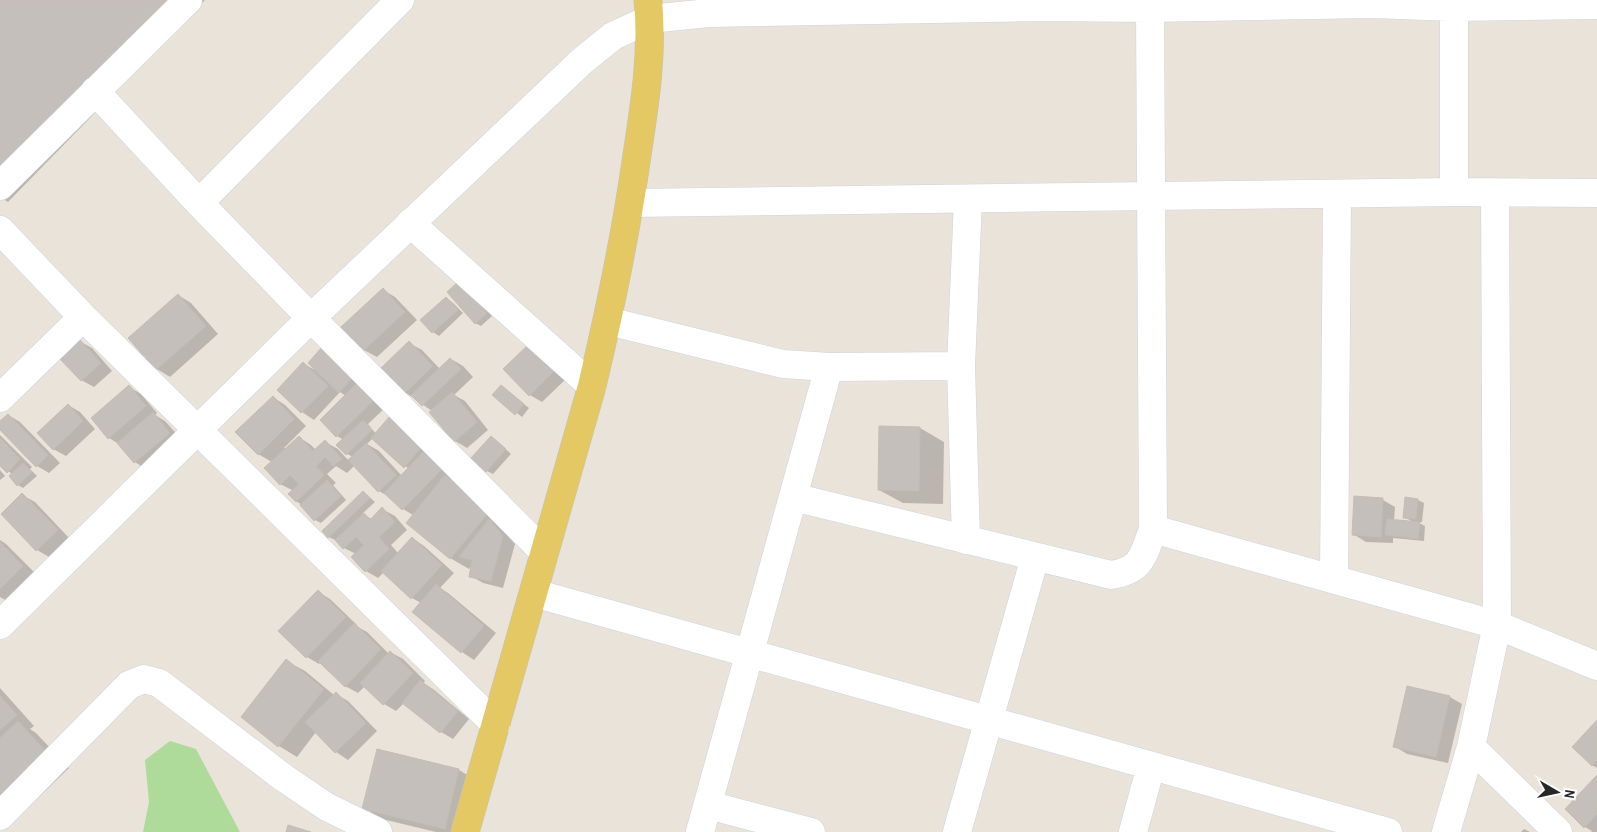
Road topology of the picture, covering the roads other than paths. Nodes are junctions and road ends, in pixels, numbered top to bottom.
1 (188, 0) edge
2 (400, 0) edge
3 (1373, 2) edge
4 (1040, 4) edge
5 (1206, 4) edge
6 (1597, 5) edge
7 (708, 7) edge
8 (1454, 7) junction
9 (1150, 8) junction
10 (649, 9) edge
11 (95, 92) junction
12 (0, 186) edge
13 (1454, 192) junction
14 (1495, 193) junction
15 (1597, 193) edge
16 (1337, 194) junction
17 (1152, 196) junction
18 (968, 200) junction
19 (199, 203) junction
20 (630, 203) junction
21 (410, 223) junction
22 (0, 230) edge
23 (83, 317) junction
24 (311, 318) junction
25 (608, 321) junction
26 (961, 366) junction
27 (829, 368) junction
28 (592, 386) junction
29 (0, 398) edge
30 (198, 430) junction
31 (793, 497) junction
32 (1154, 529) junction
33 (966, 540) junction
34 (544, 552) junction
35 (1035, 557) junction
36 (1334, 579) junction
37 (534, 594) junction
38 (0, 625) edge
39 (1497, 625) junction
40 (750, 654) junction
41 (1597, 666) edge
42 (989, 720) junction
43 (496, 725) junction
44 (1470, 747) junction
45 (1151, 766) junction
46 (708, 804) junction
47 (0, 816) edge
48 (796, 830) edge
49 (378, 832) edge
50 (465, 832) edge
51 (700, 832) edge
52 (957, 832) edge
53 (1133, 832) edge
54 (1388, 832) edge
55 (1446, 832) edge
56 (1558, 832) edge

1 - 11 street
2 - 19 street
3 - 5 street
3 - 8 street
4 - 7 street
4 - 9 street
5 - 9 street
6 - 8 street
7 - 10 street
8 - 13 street
9 - 17 street
10 - 20 main road
10 - 21 street
11 - 12 street
11 - 19 street
13 - 14 street
13 - 16 street
14 - 15 street
14 - 39 street
16 - 17 street
16 - 36 street
17 - 18 street
17 - 32 street
18 - 20 street
18 - 26 street
19 - 24 street
20 - 25 main road
21 - 24 street
21 - 28 street
22 - 23 street
23 - 29 street
23 - 30 street
24 - 30 street
24 - 34 street
25 - 27 street
25 - 28 main road
26 - 27 street
26 - 33 street
27 - 31 street
28 - 34 main road
30 - 38 street
30 - 43 street
31 - 33 street
31 - 40 street
32 - 35 street
32 - 36 street
33 - 35 street
34 - 37 main road
35 - 42 street
36 - 39 street
37 - 40 street
37 - 43 main road
39 - 41 street
39 - 44 street
40 - 42 street
40 - 46 street
42 - 45 street
42 - 52 street
43 - 50 main road
44 - 55 street
44 - 56 street
45 - 53 street
45 - 54 street
46 - 48 street
46 - 51 street
47 - 49 street

